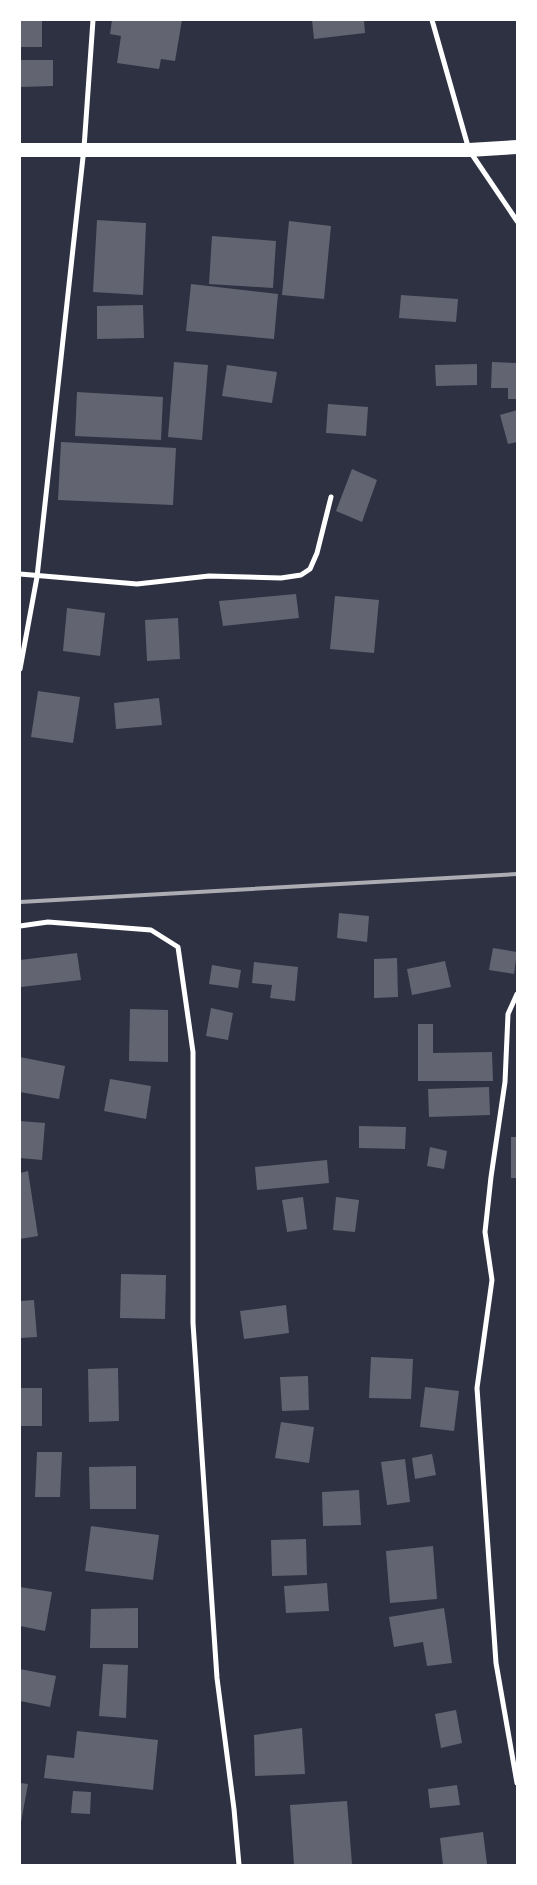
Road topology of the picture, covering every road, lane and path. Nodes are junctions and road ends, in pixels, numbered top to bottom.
1 (93, 20) edge
2 (432, 20) edge
3 (517, 147) edge
4 (84, 148) junction
5 (20, 150) edge
6 (469, 150) junction
7 (517, 220) edge
8 (331, 497) dead end
9 (20, 574) edge
10 (36, 577) junction
11 (20, 669) edge
12 (20, 926) edge
13 (517, 994) edge
14 (517, 1783) edge
15 (239, 1865) edge

1 - 4 street
2 - 6 street
3 - 6 highway
4 - 5 highway
4 - 6 highway
4 - 10 street
6 - 7 street
8 - 10 street
9 - 10 street
10 - 11 street
12 - 15 street
13 - 14 street

